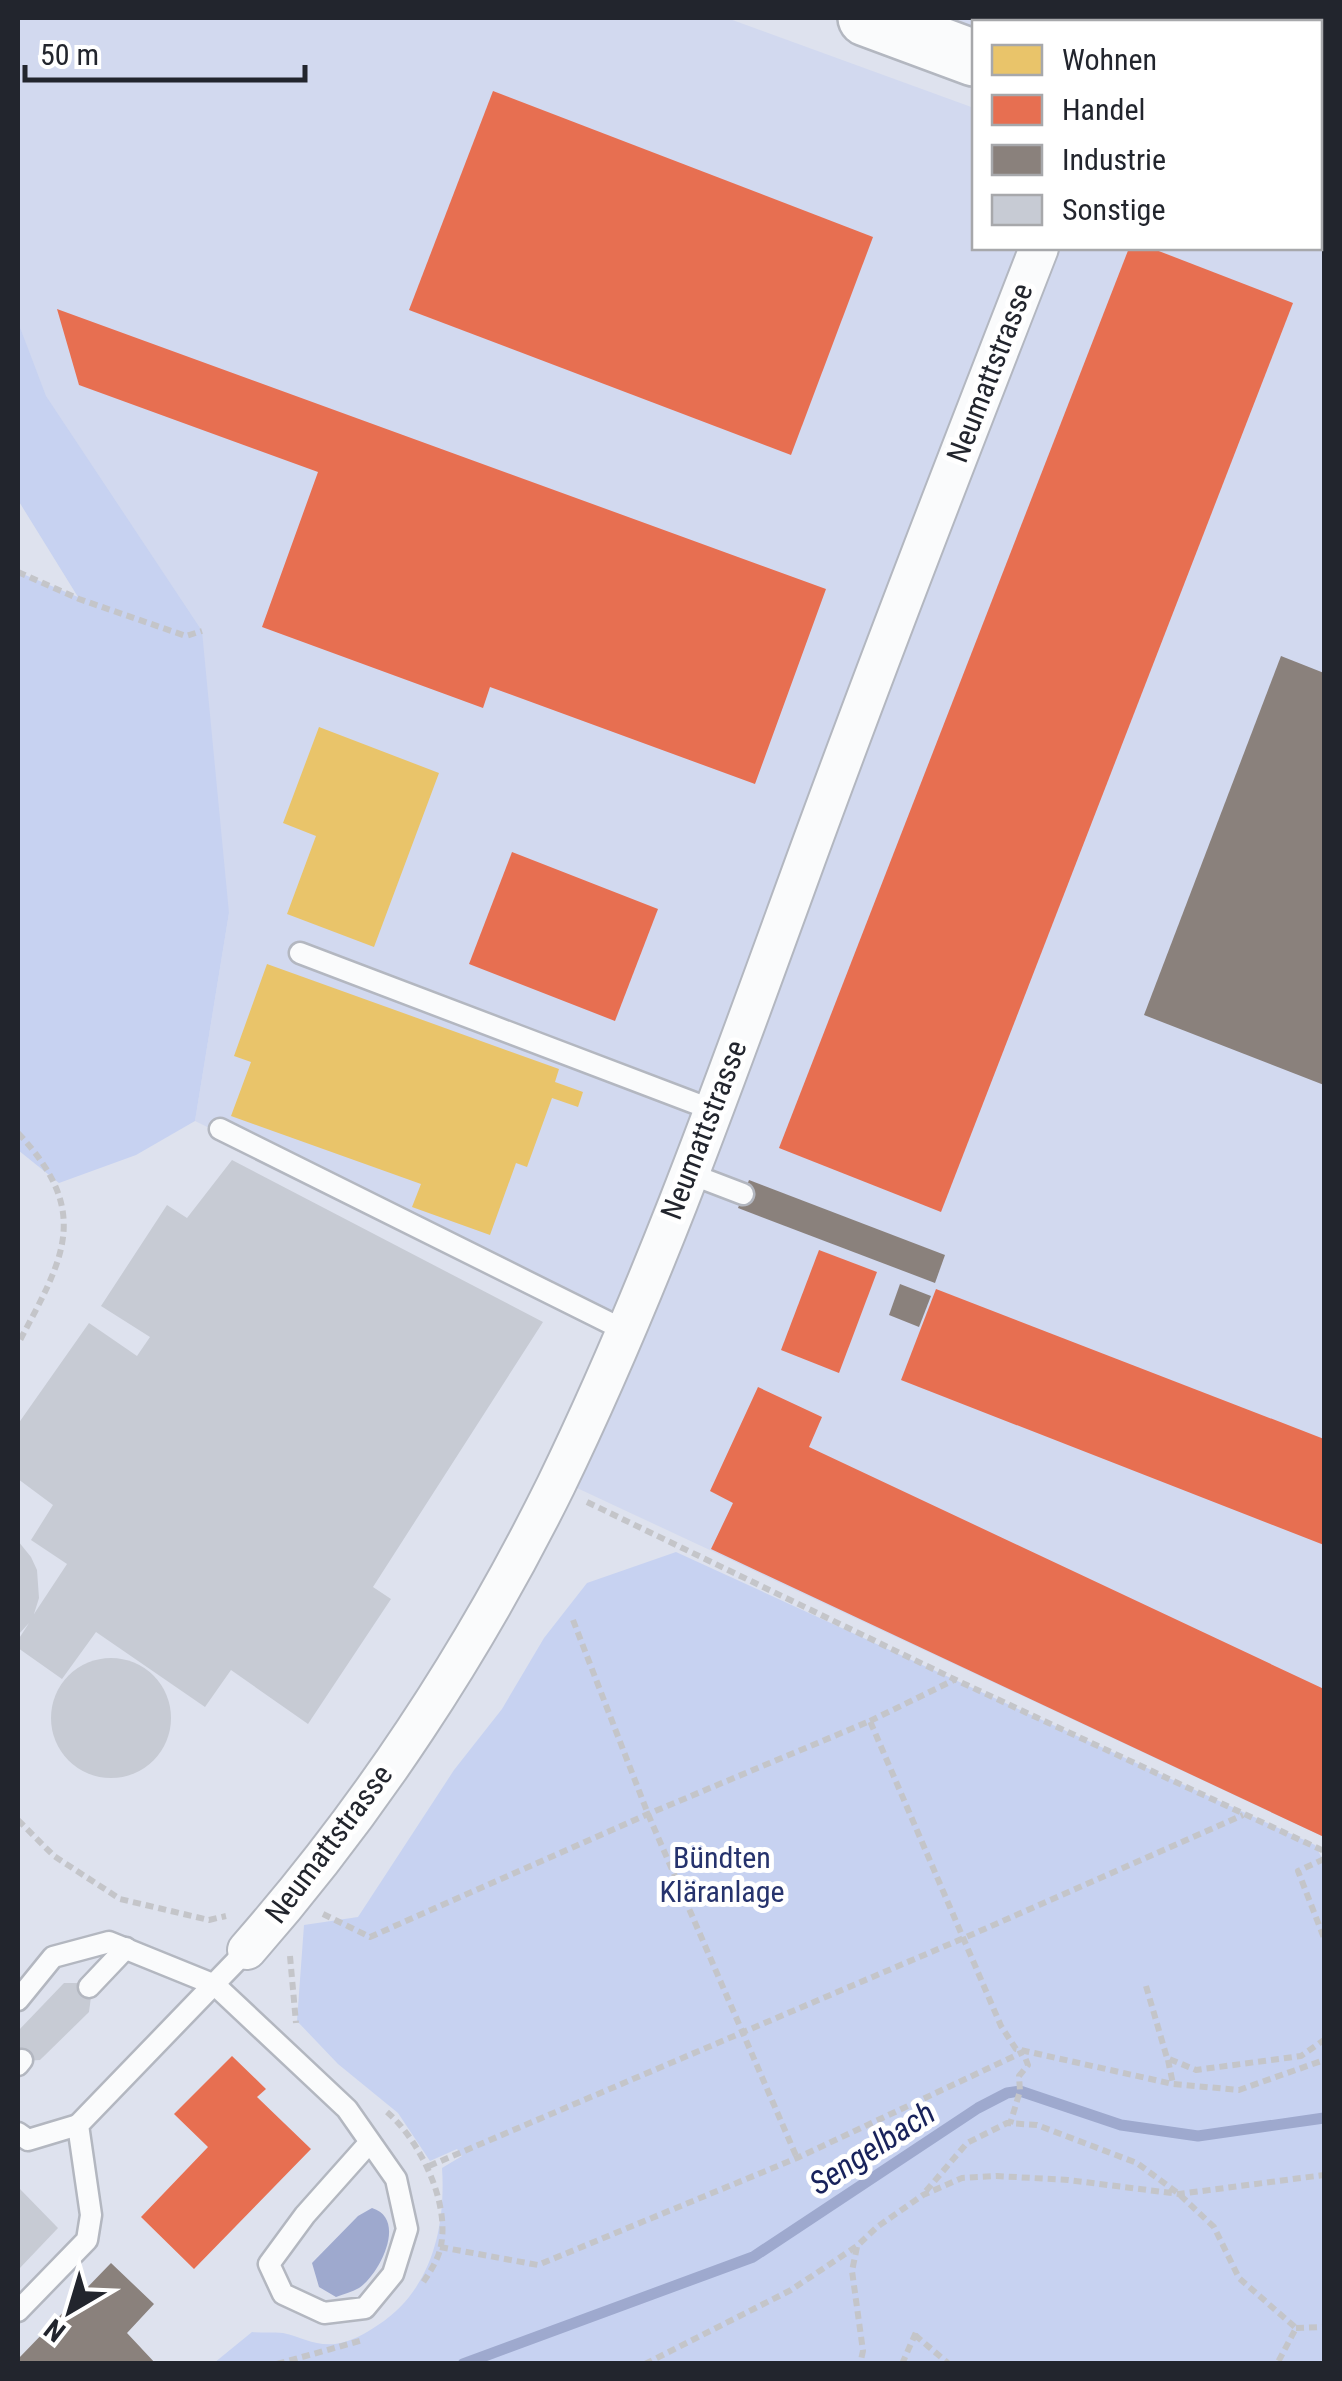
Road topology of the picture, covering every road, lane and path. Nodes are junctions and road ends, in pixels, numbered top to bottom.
1 (866, 18) edge
2 (972, 57) edge
3 (1038, 250) edge
4 (18, 572) edge
5 (202, 631) dead end
6 (300, 953) dead end
7 (713, 1110) junction
8 (220, 1129) dead end
9 (18, 1133) edge
10 (688, 1172) junction
11 (744, 1194) dead end
12 (626, 1331) junction
13 (18, 1344) edge
14 (554, 1487) junction
15 (573, 1620) dead end
16 (956, 1680) junction
17 (870, 1721) junction
18 (648, 1814) junction
19 (1243, 1814) junction
20 (18, 1820) edge
21 (1324, 1851) edge
22 (1324, 1859) edge
23 (288, 1902) junction
24 (964, 1938) junction
25 (1324, 1938) edge
26 (126, 1948) junction
27 (247, 1950) joint
28 (215, 1986) junction
29 (1146, 1986) dead end
30 (89, 1987) dead end
31 (18, 2000) edge
32 (742, 2031) junction
33 (1324, 2040) edge
34 (1023, 2052) junction
35 (1168, 2058) junction
36 (1324, 2060) edge
37 (1174, 2084) junction
38 (1010, 2124) junction
39 (78, 2125) junction
40 (18, 2133) edge
41 (370, 2142) junction
42 (797, 2158) junction
43 (429, 2166) dead end
44 (1324, 2176) edge
45 (923, 2194) junction
46 (1179, 2194) junction
47 (440, 2246) dead end
48 (857, 2246) junction
49 (18, 2310) edge
50 (1324, 2327) edge
51 (1296, 2328) junction
52 (645, 2364) edge
53 (860, 2364) edge
54 (902, 2364) edge
55 (949, 2364) edge
56 (1277, 2364) edge

1 - 2 main road
3 - 7 street, Neumattstrasse
4 - 5 path
6 - 7 lane
7 - 10 street, Neumattstrasse
8 - 12 lane
9 - 13 path
10 - 11 lane
10 - 12 street, Neumattstrasse
12 - 14 street, Neumattstrasse
14 - 16 path
14 - 23 street, Neumattstrasse
15 - 18 path
16 - 17 path
16 - 19 path
17 - 18 path
17 - 24 path
18 - 23 path
18 - 32 path
19 - 21 path
19 - 24 path
20 - 23 path
22 - 25 path
23 - 27 street, Neumattstrasse
24 - 32 path
24 - 34 path
26 - 28 lane
26 - 30 lane
26 - 31 lane
27 - 28 lane
28 - 39 lane
28 - 41 lane
29 - 35 path
32 - 42 path
32 - 43 path
33 - 35 path
34 - 37 path
34 - 38 path
34 - 42 path
35 - 37 path
36 - 37 path
38 - 45 path
38 - 46 path
39 - 40 lane
39 - 49 lane
41 - 41 lane
42 - 47 path
44 - 46 path
45 - 46 path
45 - 48 path
46 - 51 path
48 - 52 path
48 - 53 path
50 - 51 path
51 - 56 path
54 - 55 path

